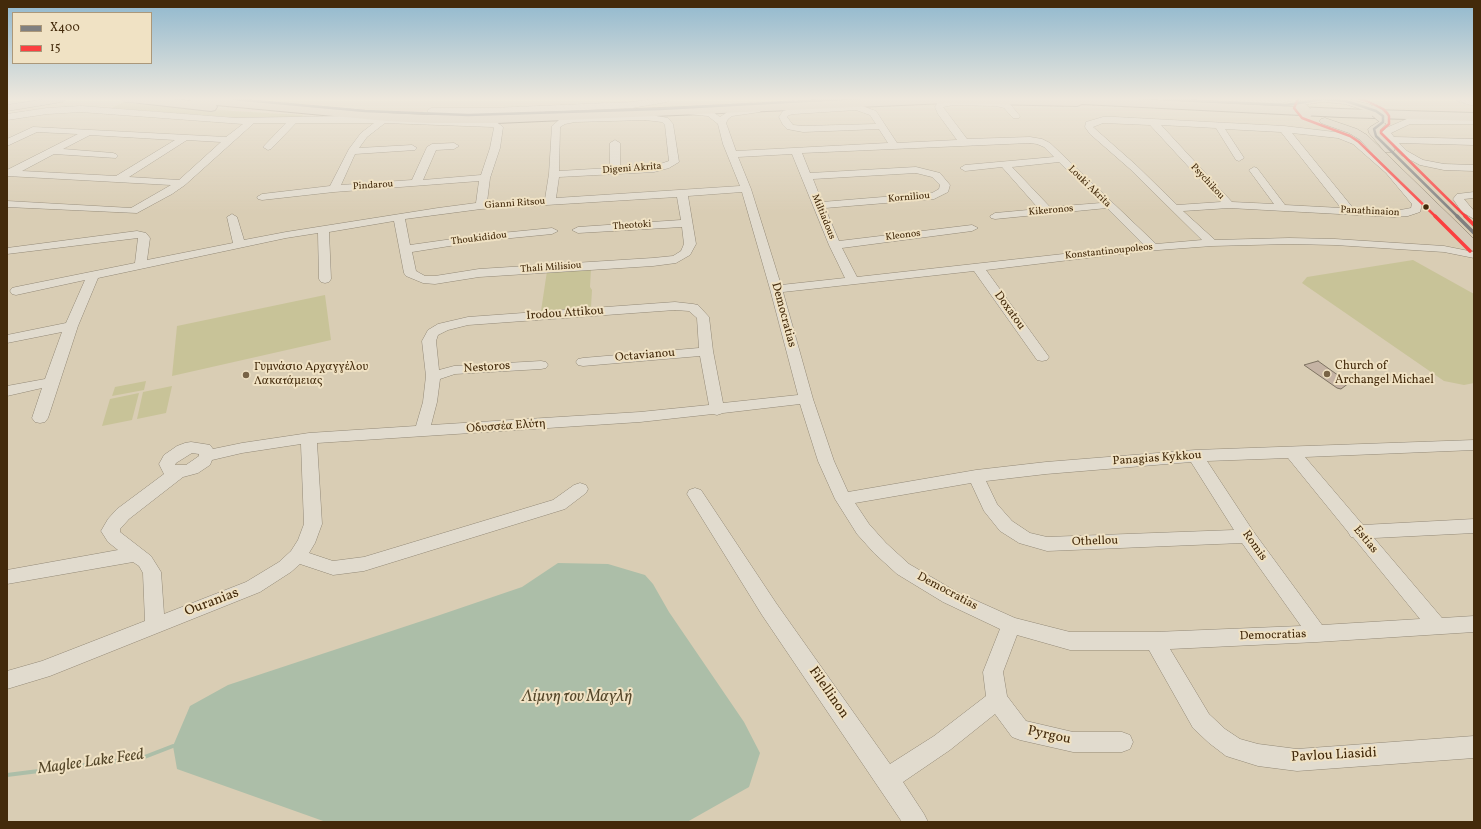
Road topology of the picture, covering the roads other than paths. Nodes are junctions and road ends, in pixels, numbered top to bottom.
1 (18, 138) edge
2 (77, 138) edge
3 (179, 138) edge
4 (184, 138) junction
5 (231, 138) edge
6 (278, 138) edge
7 (362, 138) edge
8 (497, 138) edge
9 (556, 138) edge
10 (671, 138) edge
11 (727, 138) edge
12 (890, 138) edge
13 (961, 138) edge
14 (1100, 138) edge
15 (1167, 138) edge
16 (1226, 138) edge
17 (1291, 138) edge
18 (1349, 138) edge
19 (1364, 138) edge
20 (1378, 138) edge
21 (1389, 138) edge
22 (228, 140) junction
23 (1391, 140) junction
24 (964, 142) junction
25 (1474, 142) edge
26 (7, 143) edge
27 (615, 143) dead end
28 (454, 146) dead end
29 (895, 146) junction
30 (268, 148) dead end
31 (412, 148) dead end
32 (52, 151) junction
33 (352, 151) junction
34 (796, 151) junction
35 (732, 154) junction
36 (113, 156) dead end
37 (1239, 158) dead end
38 (1061, 159) junction
39 (1005, 164) junction
40 (965, 168) dead end
41 (1474, 168) edge
42 (616, 170) junction
43 (1254, 170) dead end
44 (9, 173) edge
45 (554, 174) junction
46 (807, 176) junction
47 (485, 178) junction
48 (117, 180) junction
49 (181, 183) junction
50 (416, 183) junction
51 (334, 189) junction
52 (746, 189) junction
53 (682, 193) junction
54 (1474, 194) edge
55 (262, 197) dead end
56 (550, 201) junction
57 (7, 204) edge
58 (1108, 205) junction
59 (1229, 205) junction
60 (481, 206) junction
61 (819, 206) junction
62 (1281, 207) junction
63 (1174, 208) junction
64 (1048, 211) junction
65 (1349, 211) junction
66 (995, 216) dead end
67 (1474, 216) edge
68 (232, 218) dead end
69 (399, 218) junction
70 (686, 223) junction
71 (972, 228) dead end
72 (323, 230) junction
73 (578, 230) dead end
74 (552, 231) dead end
75 (1472, 240) edge
76 (1212, 243) junction
77 (239, 244) junction
78 (835, 245) junction
79 (1153, 247) junction
80 (406, 249) junction
81 (1444, 249) junction
82 (7, 251) edge
83 (1474, 255) edge
84 (140, 266) junction
85 (977, 266) junction
86 (93, 276) junction
87 (325, 279) dead end
88 (853, 281) junction
89 (776, 289) junction
90 (16, 291) dead end
91 (71, 326) junction
92 (7, 339) edge
93 (706, 351) junction
94 (1042, 356) dead end
95 (583, 362) dead end
96 (541, 365) dead end
97 (433, 376) junction
98 (51, 382) junction
99 (7, 391) edge
100 (806, 399) junction
101 (718, 410) junction
102 (40, 418) dead end
103 (422, 432) junction
104 (309, 438) junction
105 (1474, 444) edge
106 (1293, 453) junction
107 (207, 456) junction
108 (1195, 456) junction
109 (178, 472) junction
110 (976, 476) junction
111 (580, 489) dead end
112 (695, 494) dead end
113 (843, 499) junction
114 (1474, 526) edge
115 (1357, 532) junction
116 (1246, 536) junction
117 (137, 554) junction
118 (298, 556) junction
119 (7, 577) edge
120 (1474, 624) edge
121 (155, 625) junction
122 (1011, 625) junction
123 (1437, 626) junction
124 (1317, 634) junction
125 (1155, 641) junction
126 (7, 680) edge
127 (997, 700) junction
128 (1122, 742) dead end
129 (1474, 747) edge
130 (887, 779) junction
131 (916, 822) edge

1 - 26 street
2 - 32 street
3 - 4 street
4 - 22 street
4 - 48 street
5 - 22 street
6 - 30 street
7 - 33 street
8 - 47 street
9 - 45 street, Digeni Akrita
10 - 42 street, Digeni Akrita
11 - 35 street, Democratias
12 - 29 street
13 - 24 street
14 - 63 street, Panathinaion
15 - 59 street, Psychikou
16 - 37 street
17 - 65 street
18 - 65 street, Panathinaion
19 - 75 main road
20 - 75 main road
21 - 23 street
22 - 49 street
23 - 25 street
23 - 41 street
24 - 29 street, Louki Akrita
24 - 38 street, Louki Akrita
27 - 42 street
28 - 50 street
29 - 34 street, Louki Akrita
31 - 33 street
32 - 36 street
32 - 44 street
33 - 51 street
34 - 35 street, Louki Akrita
34 - 46 street, Miltiadous
35 - 52 street, Democratias
38 - 39 street
38 - 58 street, Louki Akrita
39 - 40 street
39 - 64 street
42 - 45 street, Digeni Akrita
43 - 62 street
44 - 48 street
45 - 56 street, Digeni Akrita
46 - 61 street, Miltiadous
46 - 61 street, Korniliou
47 - 50 street, Pindarou
47 - 60 street
48 - 49 street
49 - 57 street
50 - 51 street, Pindarou
51 - 55 street, Pindarou
52 - 53 street, Gianni Ritsou
52 - 89 street, Democratias
53 - 56 street, Gianni Ritsou
53 - 70 street, Thali Milisiou
54 - 67 street
56 - 60 street, Gianni Ritsou
58 - 64 street, Kikeronos
58 - 79 street, Louki Akrita
59 - 62 street, Panathinaion
59 - 63 street, Panathinaion
60 - 69 street, Gianni Ritsou
61 - 78 street, Miltiadous
62 - 65 street, Panathinaion
63 - 76 street, Panathinaion
64 - 66 street, Kikeronos
68 - 77 street
69 - 72 street, Gianni Ritsou
69 - 80 street, Thali Milisiou
70 - 73 street, Theotoki
70 - 80 street, Thali Milisiou
71 - 78 street, Kleonos
72 - 77 street, Gianni Ritsou
72 - 87 street
74 - 80 street, Thoukididou
75 - 81 street, Konstantinoupoleos
76 - 79 street, Konstantinoupoleos
76 - 81 street, Konstantinoupoleos
77 - 84 street, Gianni Ritsou
78 - 88 street, Miltiadous
79 - 85 street, Konstantinoupoleos
81 - 83 street, Konstantinoupoleos
82 - 84 street
84 - 86 street, Gianni Ritsou
85 - 88 street, Konstantinoupoleos
85 - 94 street, Doxatou
86 - 90 street, Gianni Ritsou
86 - 91 street
88 - 89 street, Konstantinoupoleos
89 - 100 street, Democratias
91 - 92 street
91 - 98 street
93 - 95 street, Octavianou
93 - 97 street, Irodou Attikou
93 - 101 street, Irodou Attikou
96 - 97 street, Nestoros
97 - 103 street, Irodou Attikou
98 - 99 street
98 - 102 street
100 - 101 street, Οδυσσέα Ελύτη
100 - 113 street, Democratias
101 - 103 street, Οδυσσέα Ελύτη
103 - 104 street, Οδυσσέα Ελύτη
104 - 107 street, Οδυσσέα Ελύτη
104 - 118 street, Ouranias
105 - 106 street, Panagias Kykkou
106 - 108 street, Panagias Kykkou
106 - 115 street, Estias
107 - 109 street, Οδυσσέα Ελύτη
107 - 109 street
108 - 110 street, Panagias Kykkou
108 - 116 street, Romis
109 - 117 street, Οδυσσέα Ελύτη
110 - 113 street, Panagias Kykkou
110 - 116 street, Othellou
111 - 118 street
112 - 130 street, Filellinon
113 - 122 street, Democratias
114 - 115 street
115 - 123 street, Estias
116 - 124 street, Romis
117 - 119 street
117 - 121 street
118 - 121 street, Ouranias
120 - 123 street, Democratias
121 - 126 street, Ouranias
122 - 125 street, Democratias
122 - 127 street, Pyrgou
123 - 124 street, Democratias
124 - 125 street, Democratias
125 - 129 street, Pavlou Liasidi
127 - 128 street, Pyrgou
127 - 130 street
130 - 131 street, Filellinon

